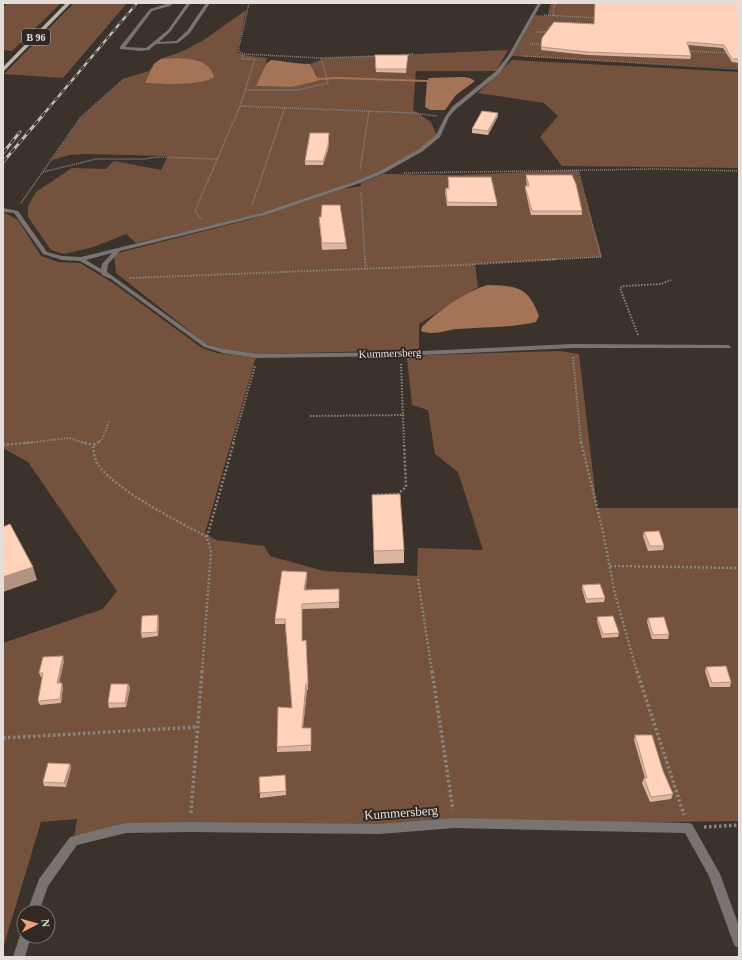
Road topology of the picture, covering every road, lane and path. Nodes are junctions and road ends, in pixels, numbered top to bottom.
1 (69, 3) edge
2 (172, 3) edge
3 (189, 3) edge
4 (208, 3) edge
5 (249, 3) edge
6 (558, 3) edge
7 (590, 3) edge
8 (598, 3) edge
9 (539, 4) edge
10 (534, 14) junction
11 (553, 16) junction
12 (600, 18) edge
13 (532, 32) dead end
14 (556, 33) edge
15 (155, 43) junction
16 (526, 43) dead end
17 (549, 45) edge
18 (686, 51) edge
19 (731, 53) edge
20 (243, 54) junction
21 (414, 54) dead end
22 (398, 55) edge
23 (383, 56) edge
24 (510, 56) junction
25 (321, 58) junction
26 (739, 68) edge
27 (3, 70) edge
28 (125, 78) dead end
29 (246, 90) junction
30 (240, 106) junction
31 (285, 108) junction
32 (447, 118) junction
33 (218, 159) junction
34 (578, 170) junction
35 (739, 170) edge
36 (43, 172) junction
37 (382, 172) junction
38 (3, 210) edge
39 (11, 210) junction
40 (247, 218) junction
41 (207, 228) junction
42 (118, 250) junction
43 (81, 259) junction
44 (104, 274) junction
45 (113, 278) junction
46 (671, 280) dead end
47 (572, 346) junction
48 (728, 346) dead end
49 (642, 347) junction
50 (400, 354) junction
51 (258, 356) junction
52 (404, 415) junction
53 (310, 416) dead end
54 (109, 421) dead end
55 (3, 445) edge
56 (93, 445) junction
57 (373, 495) edge
58 (207, 537) junction
59 (610, 566) junction
60 (739, 568) edge
61 (418, 579) dead end
62 (197, 727) junction
63 (3, 738) edge
64 (455, 823) junction
65 (739, 825) edge
66 (190, 827) junction
67 (688, 828) junction
68 (36, 904) edge
69 (739, 942) edge
70 (23, 944) edge
71 (19, 957) edge

1 - 27 main road, B 96
2 - 15 street
3 - 15 street
4 - 15 street
5 - 20 path
6 - 11 path
7 - 8 path
9 - 10 street, Kummersberg
10 - 11 path
10 - 24 street, Kummersberg
11 - 12 path
13 - 14 path
16 - 17 path
18 - 19 path
20 - 25 path
20 - 29 path
21 - 22 path
23 - 25 path
24 - 26 path
24 - 32 street, Kummersberg
25 - 29 path
28 - 36 path
29 - 30 path
30 - 31 path
30 - 33 path
31 - 32 path
31 - 40 path
32 - 37 street, Kummersberg
33 - 36 path
33 - 41 path
34 - 35 path
34 - 37 path
34 - 45 path
36 - 39 path
37 - 40 street, Kummersberg
38 - 39 street
39 - 43 street, Kummersberg
40 - 41 street, Kummersberg
41 - 42 street, Kummersberg
42 - 43 street, Kummersberg
42 - 44 street
43 - 44 street, Kummersberg
44 - 45 street, Kummersberg
45 - 51 street, Kummersberg
46 - 49 path
47 - 49 street, Kummersberg
47 - 50 street, Kummersberg
47 - 59 path
48 - 49 street, Kummersberg
50 - 51 street, Kummersberg
50 - 52 path
51 - 58 path
52 - 53 path
52 - 57 path
54 - 56 path
55 - 56 path
56 - 58 path
58 - 62 path
59 - 60 path
59 - 67 path
61 - 64 path
62 - 63 path
62 - 66 path
64 - 66 street, Kummersberg
64 - 67 street, Kummersberg
65 - 67 path
66 - 68 street, Kummersberg
67 - 69 street
70 - 71 street

